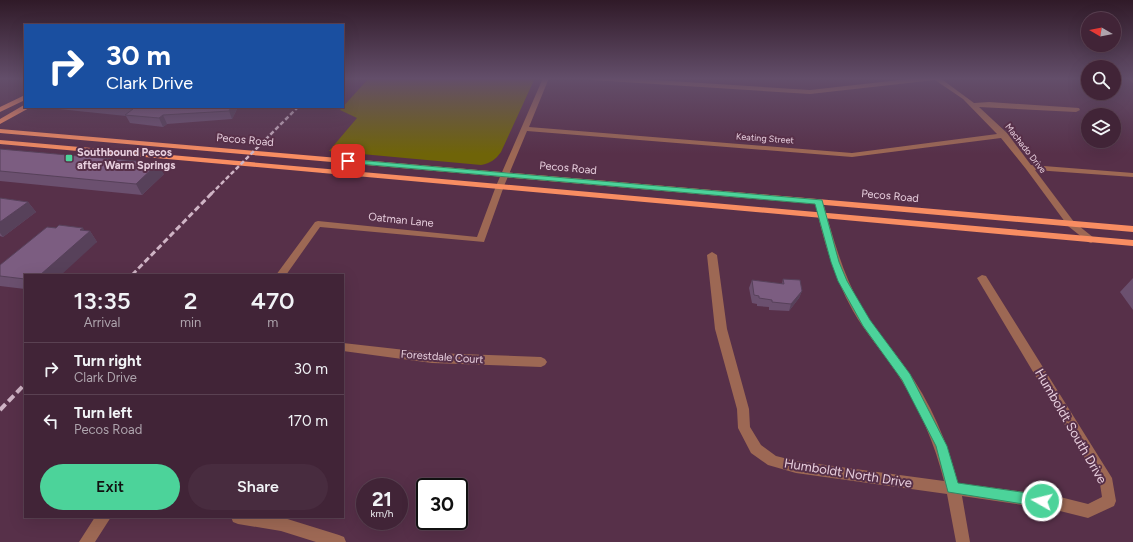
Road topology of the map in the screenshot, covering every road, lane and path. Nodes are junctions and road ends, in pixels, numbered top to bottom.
1 (13, 103) edge
2 (536, 103) edge
3 (973, 105) joint
4 (25, 108) edge
5 (0, 110) edge
6 (1076, 110) dead end
7 (0, 122) edge
8 (525, 129) junction
9 (0, 131) edge
10 (1004, 135) junction
11 (0, 142) edge
12 (1029, 167) junction
13 (506, 175) junction
14 (1133, 175) edge
15 (500, 186) junction
16 (819, 202) junction
17 (822, 215) junction
18 (1071, 224) junction
19 (1133, 229) edge
20 (1091, 240) junction
21 (1133, 243) edge
22 (712, 255) dead end
23 (282, 274) edge
24 (982, 278) dead end
25 (344, 347) edge
26 (541, 362) dead end
27 (953, 488) junction
28 (103, 518) edge
29 (244, 518) edge
30 (86, 542) edge
31 (340, 542) edge
32 (963, 542) edge

1 - 5 main road
2 - 8 street
3 - 6 street
3 - 10 street, Machado Drive
4 - 7 main road
8 - 10 street, Keating Street
8 - 13 street
9 - 13 main road, Pecos Road
10 - 12 street, Machado Drive
11 - 15 main road
12 - 14 street
12 - 18 street, Machado Drive
13 - 15 street
13 - 16 main road, Pecos Road
15 - 17 main road
15 - 23 street, Oatman Lane
16 - 17 street
16 - 18 main road, Pecos Road
17 - 20 main road
17 - 27 street
18 - 19 main road, Pecos Road
18 - 20 street, Machado Drive
20 - 21 main road
22 - 27 street, Humboldt North Drive
24 - 27 street, Humboldt South Drive
25 - 26 street, Forestdale Court
27 - 32 street
28 - 30 street
29 - 31 street

